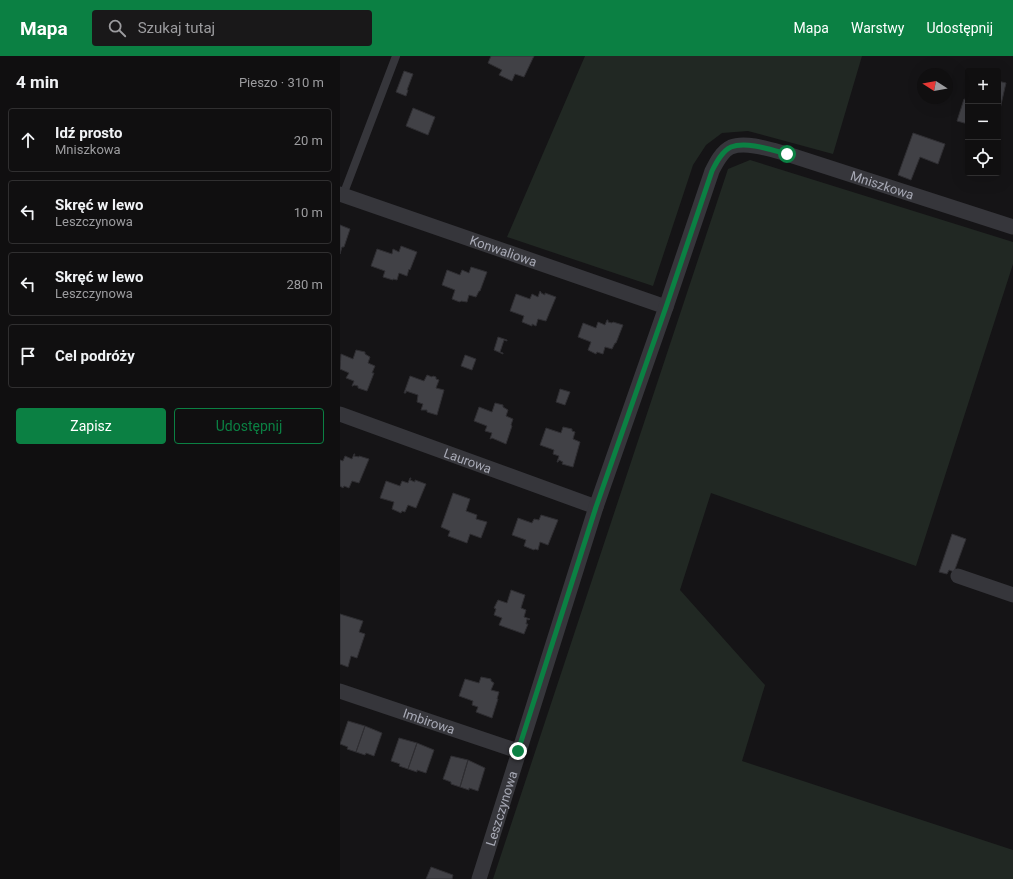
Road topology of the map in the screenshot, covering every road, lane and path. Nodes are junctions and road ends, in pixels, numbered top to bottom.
1 (396, 56) edge
2 (751, 145) joint
3 (341, 195) edge
4 (1013, 227) edge
5 (666, 307) junction
6 (340, 414) edge
7 (596, 507) junction
8 (958, 576) dead end
9 (1013, 595) edge
10 (340, 691) edge
11 (518, 751) junction
12 (479, 879) edge

1 - 3 lane
2 - 4 street, Mniszkowa
2 - 5 street, Leszczynowa
3 - 5 street, Konwaliowa
5 - 7 street, Leszczynowa
6 - 7 street, Laurowa
7 - 11 street, Leszczynowa
8 - 9 street
10 - 11 street, Imbirowa
11 - 12 street, Leszczynowa

